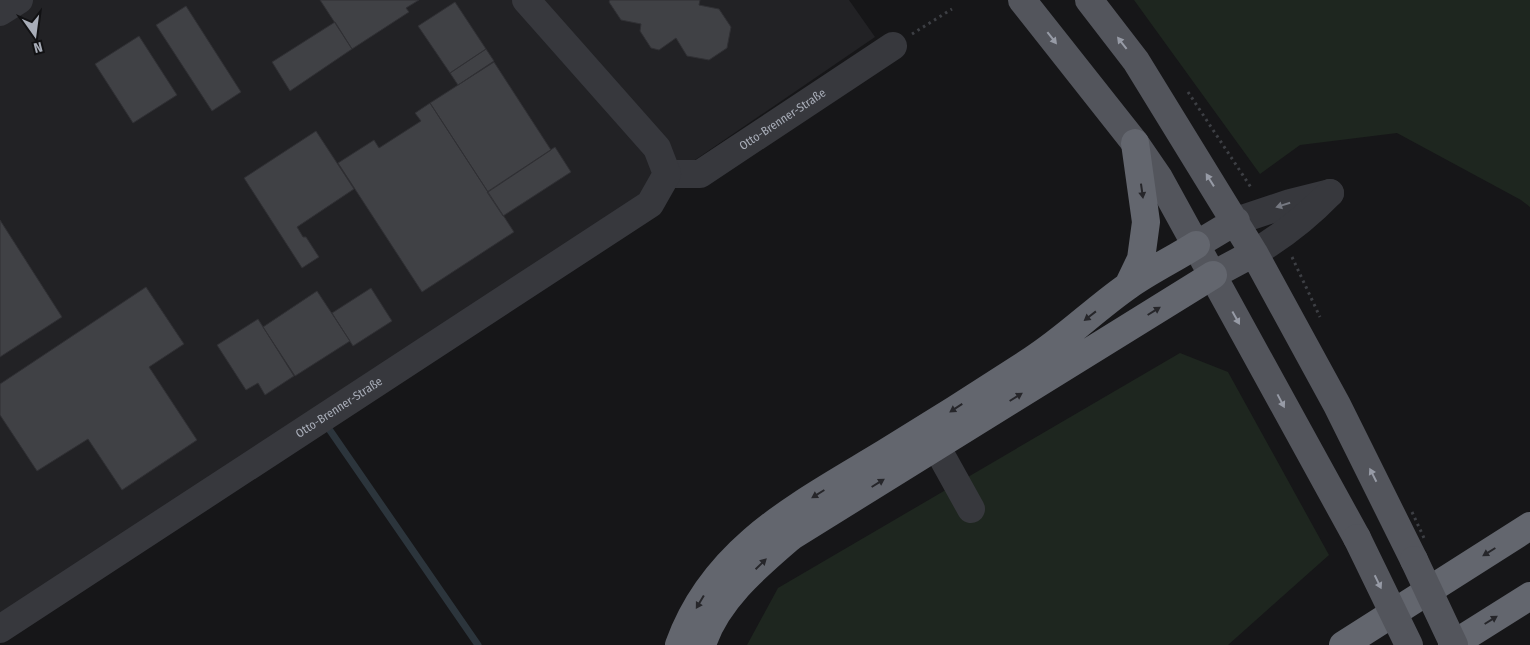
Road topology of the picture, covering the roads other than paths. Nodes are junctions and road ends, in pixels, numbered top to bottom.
1 (19, 0) edge
2 (526, 0) edge
3 (1022, 0) edge
4 (1089, 0) edge
5 (0, 12) edge
6 (893, 46) road end
7 (1135, 143) junction
8 (666, 174) junction
9 (1236, 221) junction
10 (1196, 245) junction
11 (1254, 253) junction
12 (1213, 275) junction
13 (1128, 286) junction
14 (931, 437) junction
15 (971, 509) dead end
16 (1530, 526) edge
17 (1530, 596) edge
18 (0, 629) edge
19 (679, 645) edge
20 (702, 645) edge
21 (1343, 645) edge
22 (1409, 645) edge
23 (1453, 645) edge

1 - 5 street
2 - 8 street
3 -> 7 main road
9 -> 4 main road
6 - 8 street, Otto-Brenner-Straße
7 - 10 main road
7 -> 13 highway
8 - 18 street, Otto-Brenner-Straße
9 - 10 main road
9 - 11 main road
11 -> 9 street
10 - 12 main road
10 - 13 highway
11 - 12 main road
23 -> 11 main road, bridge
14 -> 12 highway
12 -> 22 main road, bridge
13 -> 14 highway
14 - 15 street
14 -> 19 highway
20 -> 14 highway
16 -> 21 highway
23 -> 17 highway

